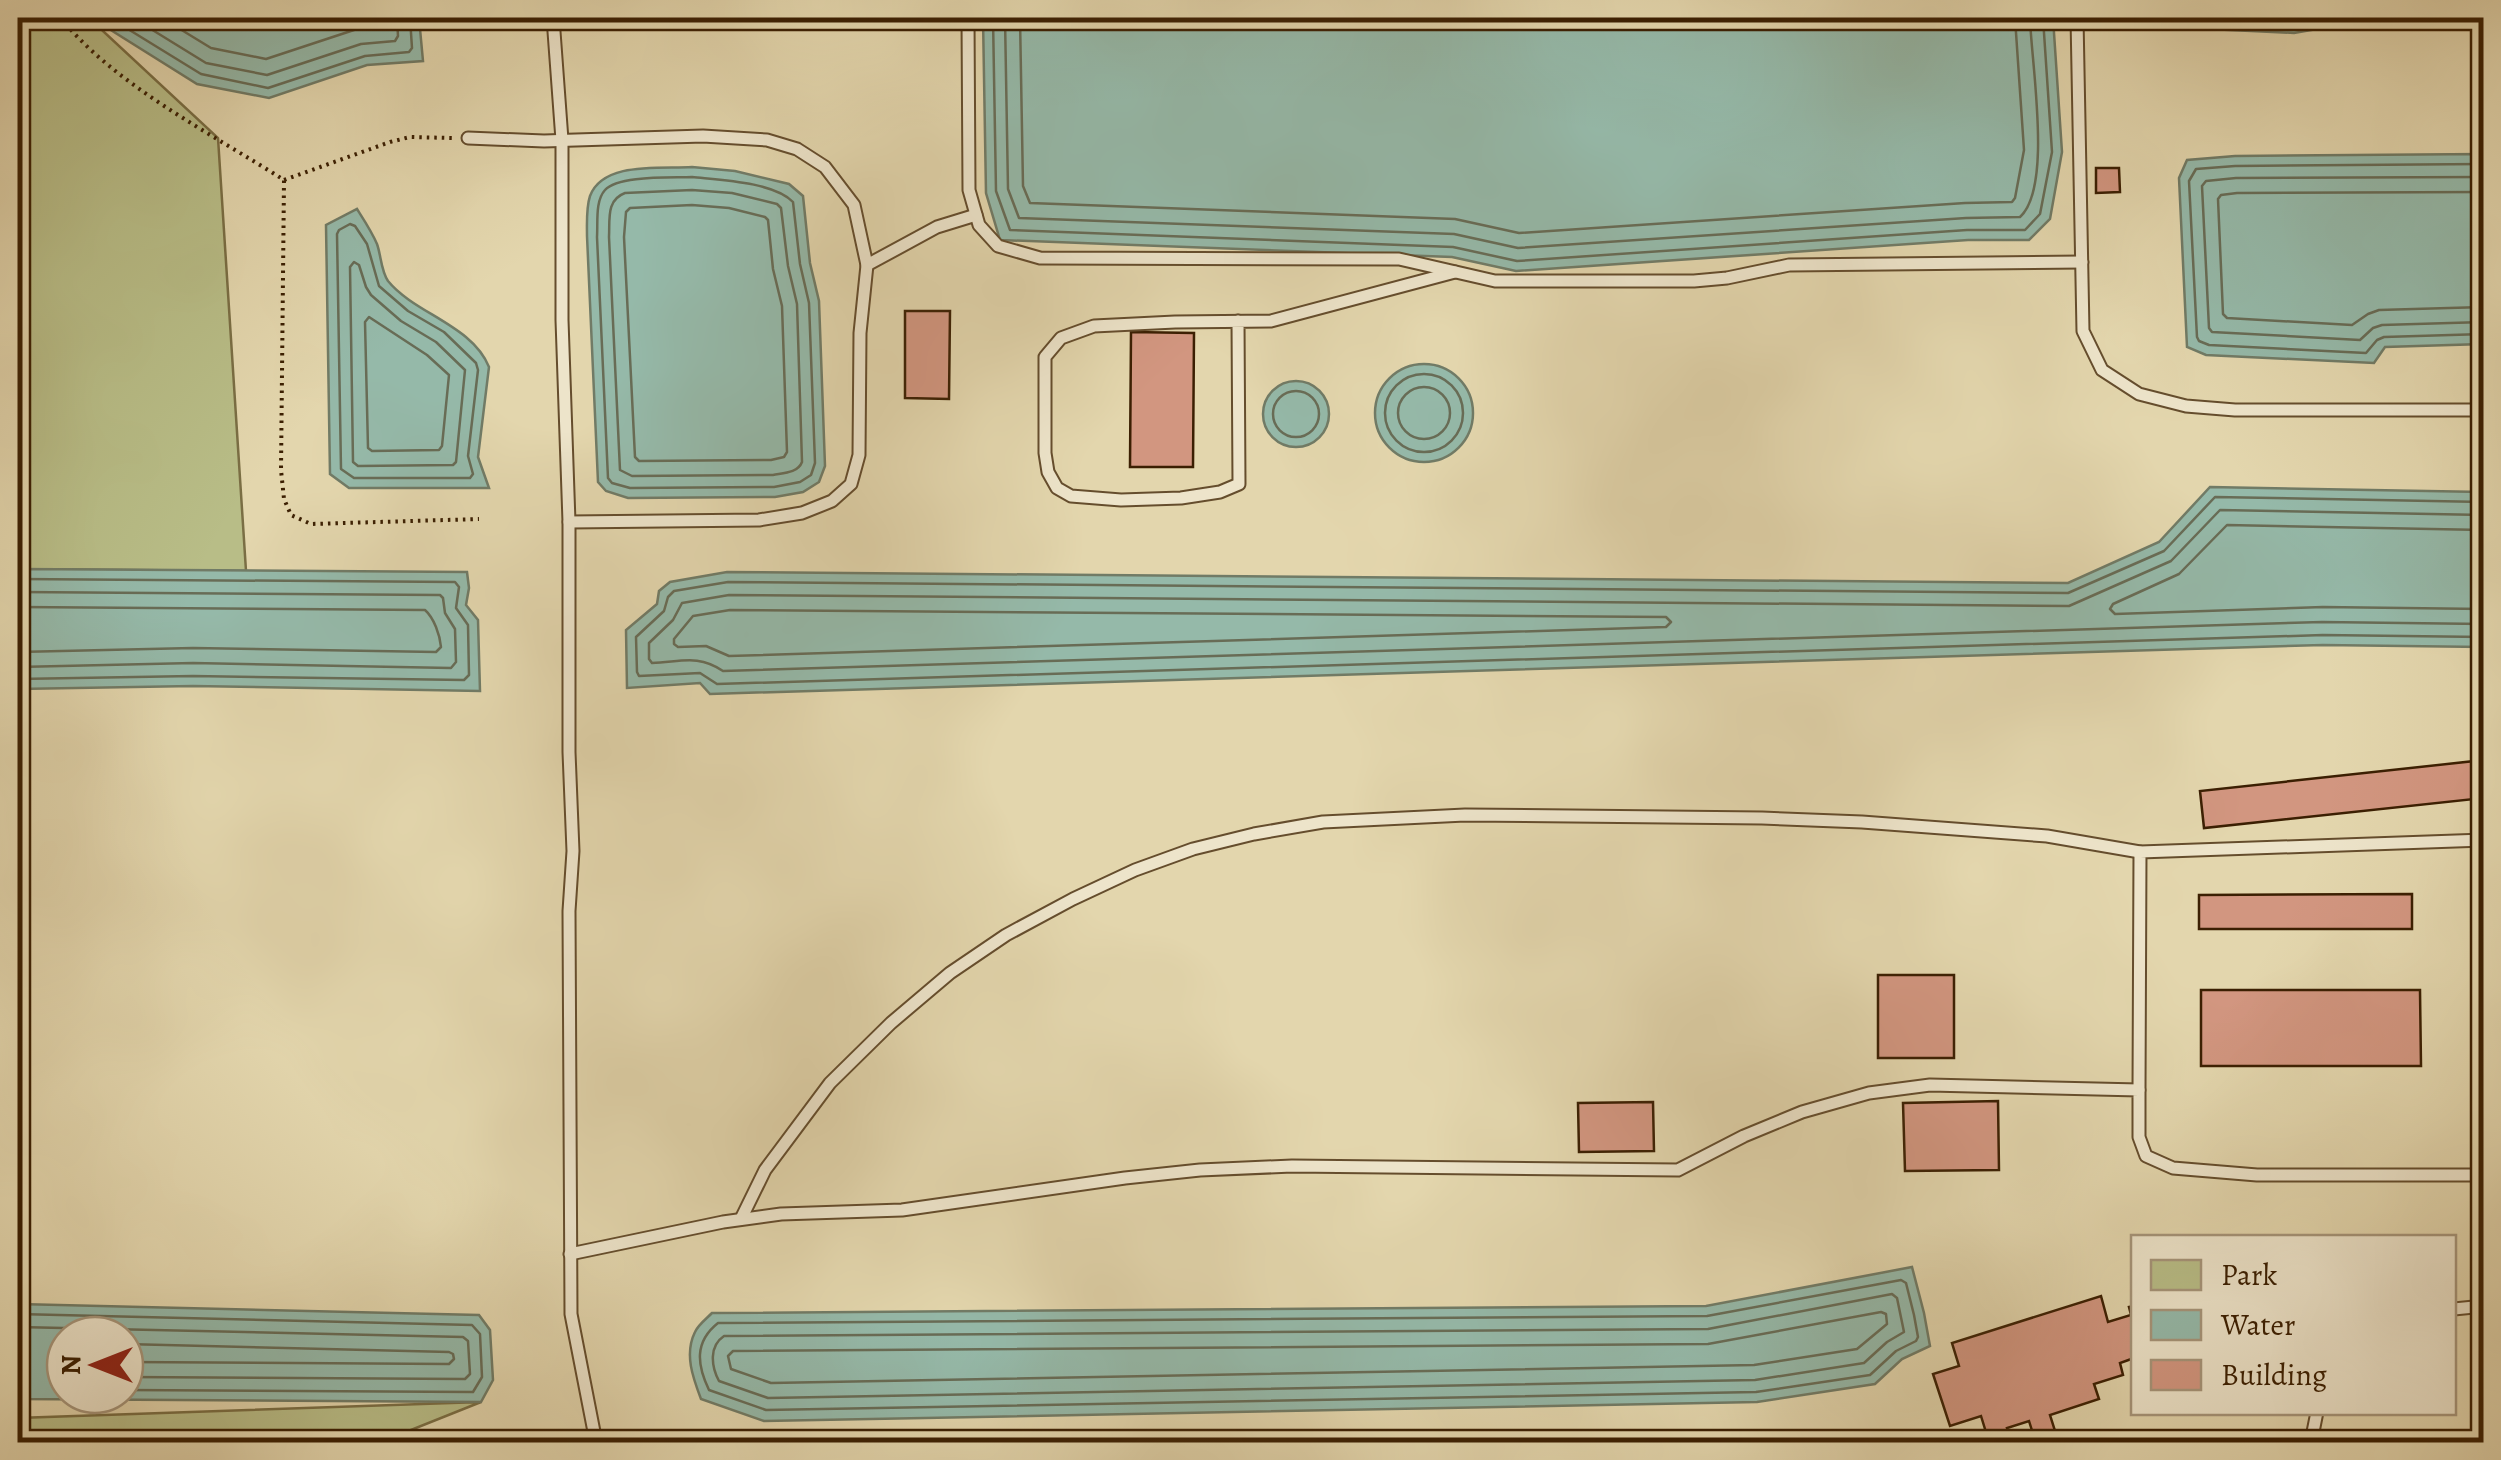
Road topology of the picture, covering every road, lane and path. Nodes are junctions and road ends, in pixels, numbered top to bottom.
1 (61, 18) edge
2 (552, 18) edge
3 (968, 18) edge
4 (2077, 18) edge
5 (468, 138) joint
6 (562, 140) junction
7 (284, 180) junction
8 (976, 215) junction
9 (2082, 262) junction
10 (867, 266) junction
11 (1457, 272) junction
12 (1238, 322) junction
13 (2484, 410) edge
14 (480, 519) dead end
15 (569, 522) junction
16 (2484, 840) edge
17 (2140, 852) junction
18 (2139, 1090) junction
19 (2484, 1175) edge
20 (741, 1219) junction
21 (570, 1254) junction
22 (2484, 1306) edge
23 (2456, 1309) edge
24 (2316, 1415) edge
25 (596, 1442) edge
26 (2311, 1442) edge

1 - 7 path
2 - 6 lane
3 - 8 lane
4 - 9 lane
5 - 6 lane
5 - 7 path
6 - 10 lane
6 - 15 lane
7 - 14 path
8 - 10 lane
8 - 11 lane
9 - 11 lane
9 - 13 lane
10 - 15 lane
11 - 12 lane
12 - 12 lane
15 - 21 lane
16 - 17 lane
17 - 18 lane
17 - 20 lane
18 - 19 lane
18 - 20 lane
20 - 21 lane
21 - 25 lane
22 - 23 lane
24 - 26 lane

